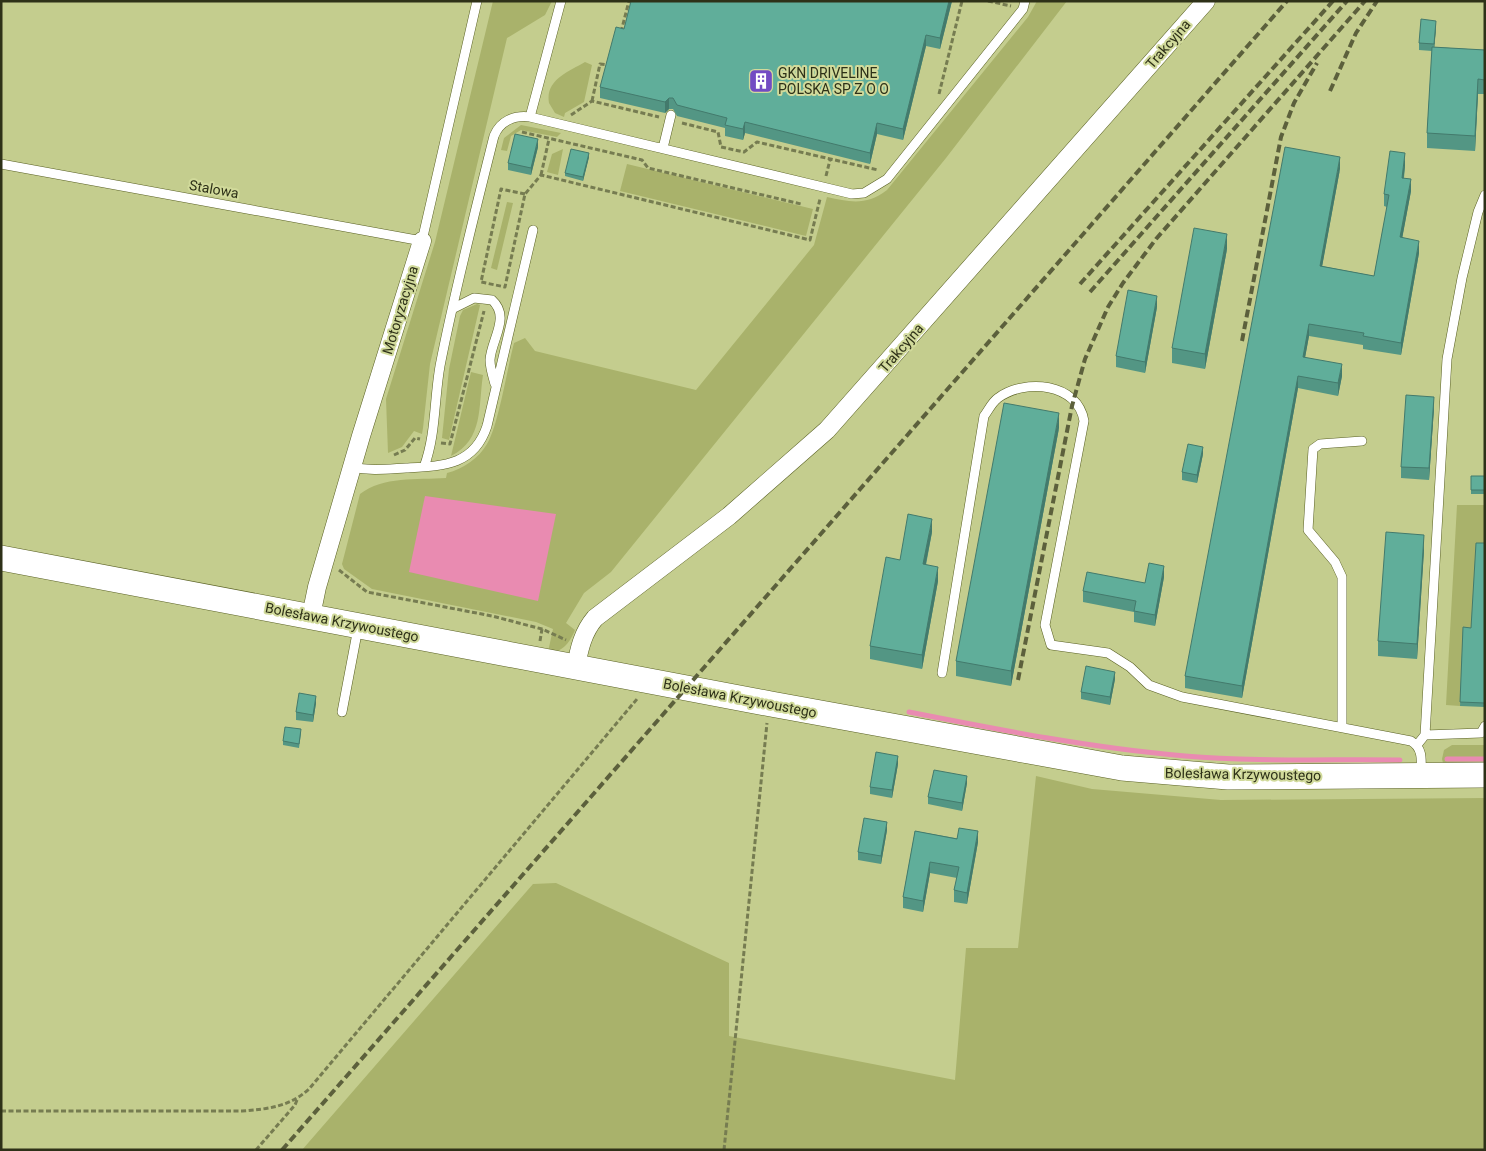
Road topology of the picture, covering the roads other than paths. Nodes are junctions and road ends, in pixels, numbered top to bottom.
1 (478, 1) edge
2 (561, 1) edge
3 (1025, 1) edge
4 (1206, 1) edge
5 (672, 115) dead end
6 (530, 117) junction
7 (663, 148) junction
8 (1, 164) edge
9 (1485, 195) edge
10 (533, 230) dead end
11 (422, 241) junction
12 (452, 309) junction
13 (495, 387) junction
14 (1362, 441) dead end
15 (352, 467) junction
16 (424, 467) junction
17 (1, 558) edge
18 (311, 616) junction
19 (359, 625) junction
20 (578, 656) junction
21 (942, 673) dead end
22 (342, 712) dead end
23 (1485, 726) edge
24 (1342, 727) junction
25 (1425, 735) junction
26 (1417, 745) junction
27 (1485, 774) edge
28 (1421, 775) junction

1 - 11 lane, Motoryzacyjna
2 - 6 lane
3 - 7 lane
4 - 20 street, Trakcyjna
5 - 7 lane
6 - 7 lane
6 - 12 lane
8 - 11 lane, Stalowa
9 - 25 lane
10 - 13 lane
11 - 15 street, Motoryzacyjna
12 - 13 lane
12 - 16 lane
13 - 16 lane
14 - 24 lane
15 - 16 lane
15 - 18 street, Motoryzacyjna
17 - 18 street, Bolesława Krzywoustego
18 - 19 street, Bolesława Krzywoustego
19 - 20 street, Bolesława Krzywoustego
19 - 22 lane
20 - 28 street, Bolesława Krzywoustego
21 - 24 lane
23 - 25 lane
24 - 26 lane
25 - 26 lane
26 - 28 lane
27 - 28 street, Bolesława Krzywoustego

